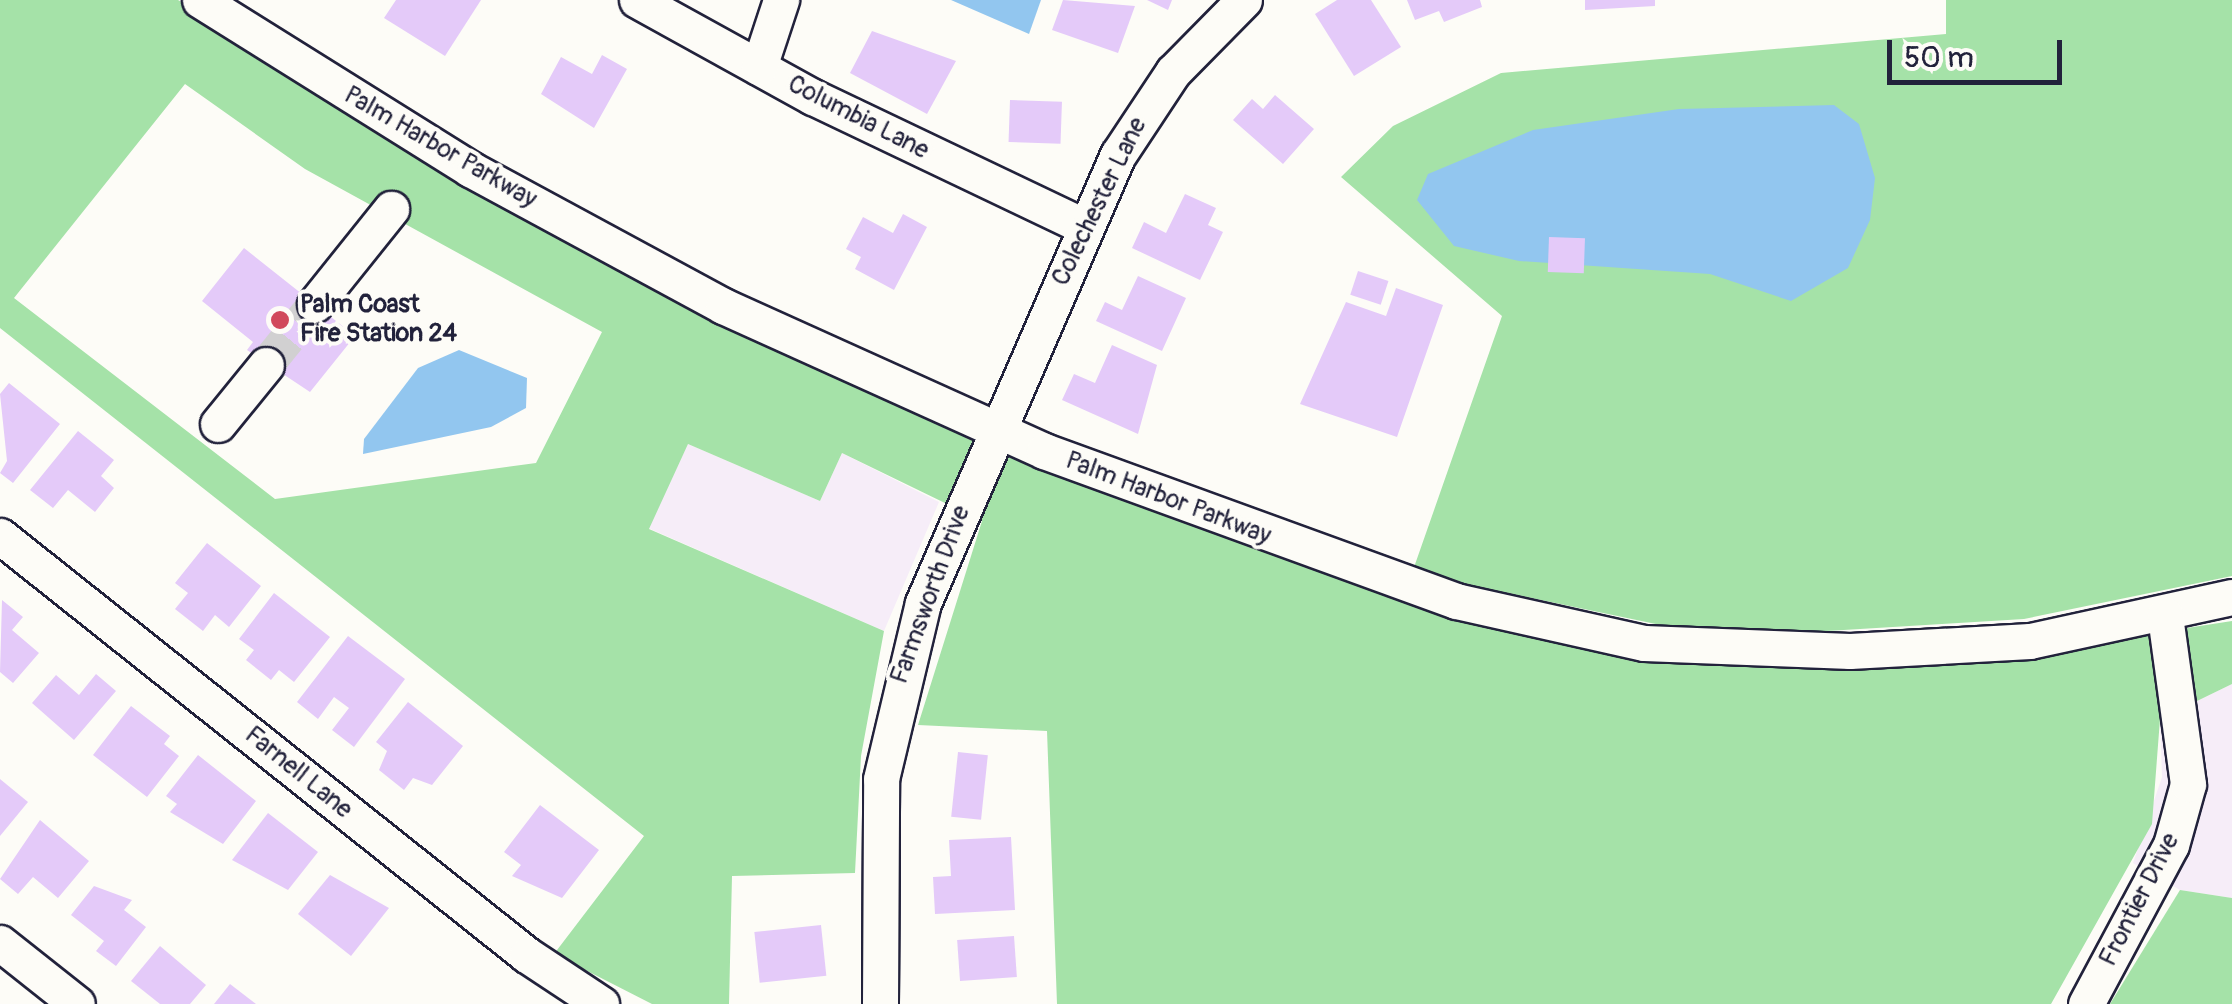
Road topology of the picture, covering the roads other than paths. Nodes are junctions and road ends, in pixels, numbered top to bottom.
1 (200, 0) edge
2 (637, 0) edge
3 (781, 0) edge
4 (1244, 0) edge
5 (758, 67) junction
6 (391, 209) dead end
7 (1084, 226) junction
8 (316, 304) tunnel mouth
9 (266, 364) tunnel mouth
10 (218, 424) dead end
11 (995, 430) junction
12 (0, 536) edge
13 (2232, 597) edge
14 (2165, 615) junction
15 (0, 943) edge
16 (77, 1004) edge
17 (601, 1004) edge
18 (880, 1004) edge
19 (2086, 1004) edge

1 - 11 street, Palm Harbor Parkway
2 - 5 street, Columbia Lane
3 - 5 street
4 - 7 street, Colechester Lane
5 - 7 street, Columbia Lane
6 - 8 street
7 - 11 street, Colechester Lane
9 - 10 street
11 - 14 street, Palm Harbor Parkway
11 - 18 street, Farmsworth Drive
12 - 17 street, Farnell Lane
13 - 14 street, Palm Harbor Parkway
14 - 19 street, Frontier Drive
15 - 16 street

